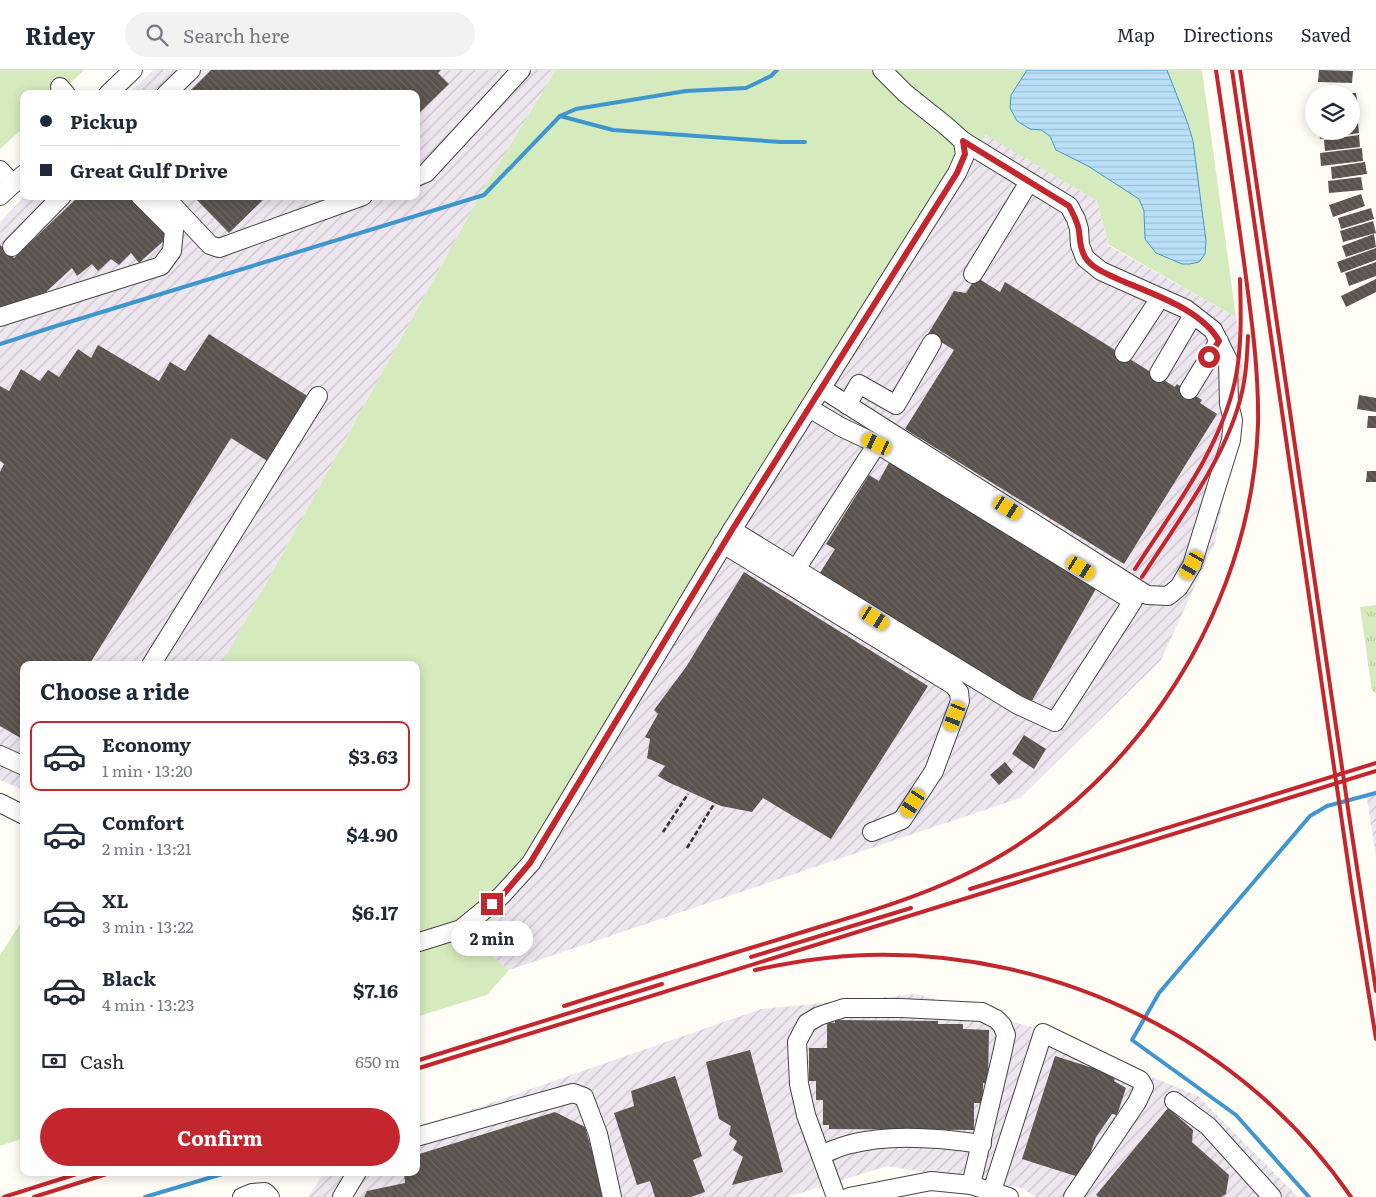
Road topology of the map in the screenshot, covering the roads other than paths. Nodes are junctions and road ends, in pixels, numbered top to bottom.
1 (133, 70) edge
2 (191, 70) edge
3 (522, 70) edge
4 (882, 70) edge
5 (112, 90) edge
6 (170, 90) edge
7 (963, 141) junction
8 (0, 170) edge
9 (420, 175) edge
10 (18, 179) edge
11 (1029, 182) junction
12 (0, 196) edge
13 (58, 200) edge
14 (144, 200) edge
15 (168, 200) edge
16 (352, 200) edge
17 (12, 246) dead end
18 (973, 274) dead end
19 (1160, 298) junction
20 (1192, 315) junction
21 (0, 317) edge
22 (1219, 341) junction
23 (932, 343) dead end
24 (1124, 353) dead end
25 (1159, 373) dead end
26 (821, 388) junction
27 (1189, 390) dead end
28 (318, 396) dead end
29 (847, 405) junction
30 (809, 408) junction
31 (877, 444) junction
32 (728, 537) junction
33 (796, 569) junction
34 (153, 661) edge
35 (0, 754) edge
36 (20, 764) edge
37 (0, 804) edge
38 (20, 814) edge
39 (872, 832) dead end
40 (420, 942) edge
41 (1174, 1101) dead end
42 (420, 1136) edge
43 (982, 1144) junction
44 (822, 1154) junction
45 (355, 1176) edge
46 (971, 1185) junction
47 (992, 1191) junction
48 (876, 1194) edge
49 (1265, 1195) edge
50 (242, 1197) edge
51 (270, 1197) edge
52 (342, 1197) edge
53 (612, 1197) edge
54 (836, 1197) edge
55 (849, 1197) edge
56 (1009, 1197) edge
57 (1073, 1197) edge

1 - 5 street
2 - 6 street
3 - 9 street
4 - 7 street
7 - 11 street
7 - 26 street
8 - 10 street
10 - 12 street
11 - 18 street
11 - 19 street
13 - 17 street
14 - 21 street
15 - 16 street
19 - 20 street
19 - 24 street
20 - 22 street
20 - 25 street
22 - 27 street
22 - 29 street
23 - 29 street
26 - 29 street
26 - 30 street
28 - 34 street
30 - 31 street
30 - 32 street
31 - 33 street
31 - 33 street
32 - 33 street
32 - 39 street
32 - 40 street
35 - 36 street
37 - 38 street
41 - 49 street
42 - 53 street
43 - 44 street
43 - 44 street
43 - 46 street
44 - 54 street
45 - 52 street
46 - 47 street
46 - 48 street
47 - 56 street
47 - 57 street
48 - 55 street
50 - 51 street

